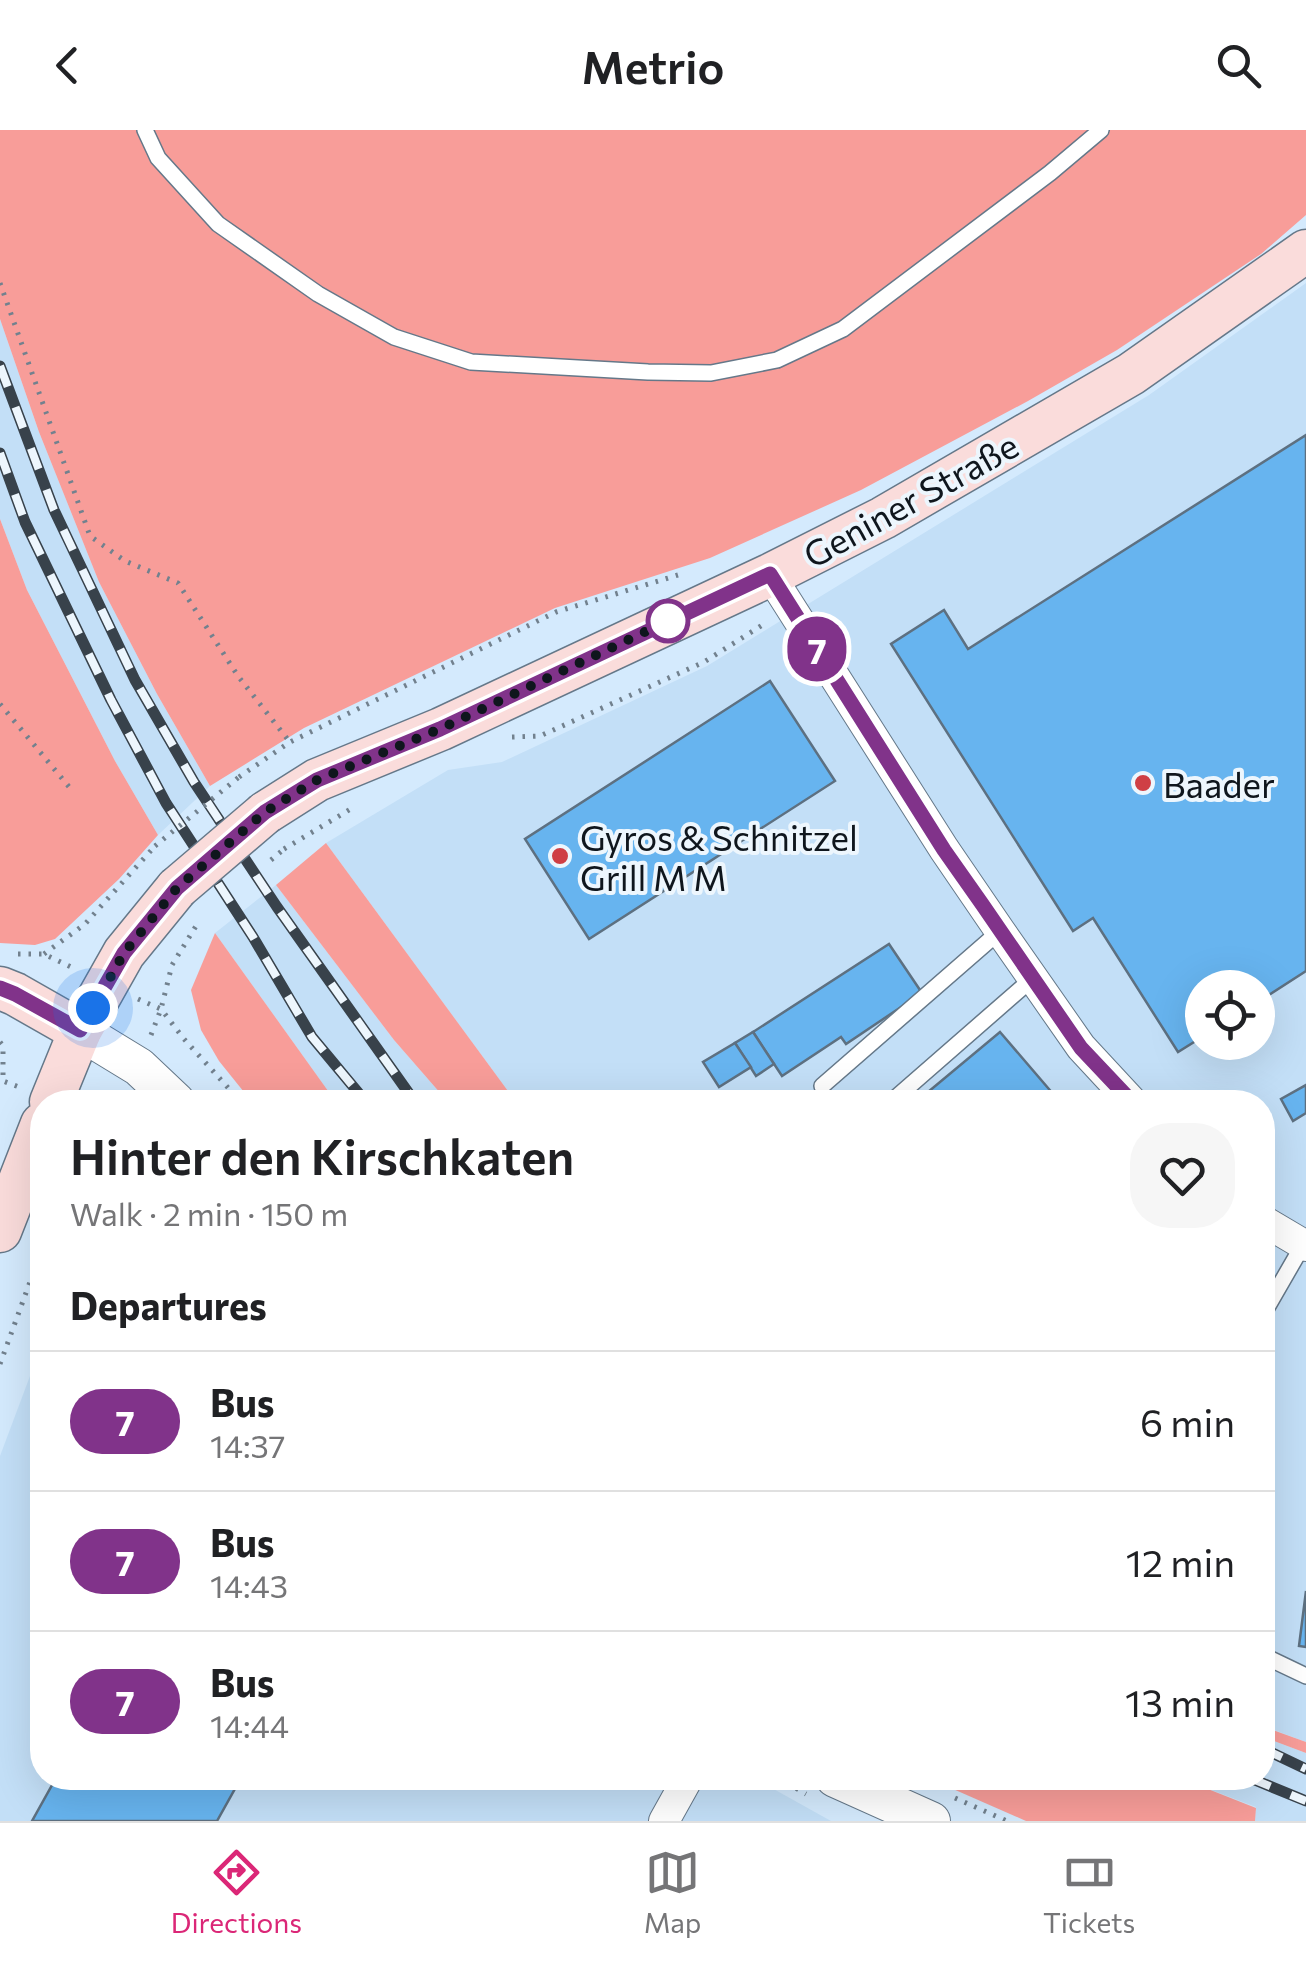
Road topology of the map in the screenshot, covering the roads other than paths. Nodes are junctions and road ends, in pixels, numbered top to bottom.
1 (145, 130) edge
2 (1102, 130) edge
3 (1306, 251) edge
4 (780, 591) junction
5 (1000, 931) junction
6 (6, 971) edge
7 (1033, 978) junction
8 (80, 1030) junction
9 (822, 1086) dead end
10 (56, 1090) edge
11 (163, 1090) edge
12 (905, 1090) edge
13 (1115, 1090) edge
14 (30, 1155) edge
15 (1275, 1228) edge
16 (0, 1231) edge
17 (1304, 1246) edge
18 (1275, 1294) edge
19 (1275, 1661) edge
20 (1306, 1676) edge
21 (681, 1790) edge
22 (861, 1790) edge
23 (664, 1821) edge
24 (931, 1821) edge

1 - 2 lane
3 - 4 main road, Geniner Straße
4 - 5 street
4 - 8 main road, Geniner Straße, bridge
5 - 7 street
5 - 9 lane
6 - 8 main road
7 - 12 lane
7 - 13 street
8 - 10 main road, Geniner Straße
8 - 11 street
14 - 16 main road
15 - 17 street
17 - 18 lane
19 - 20 lane
21 - 23 street
22 - 24 street

